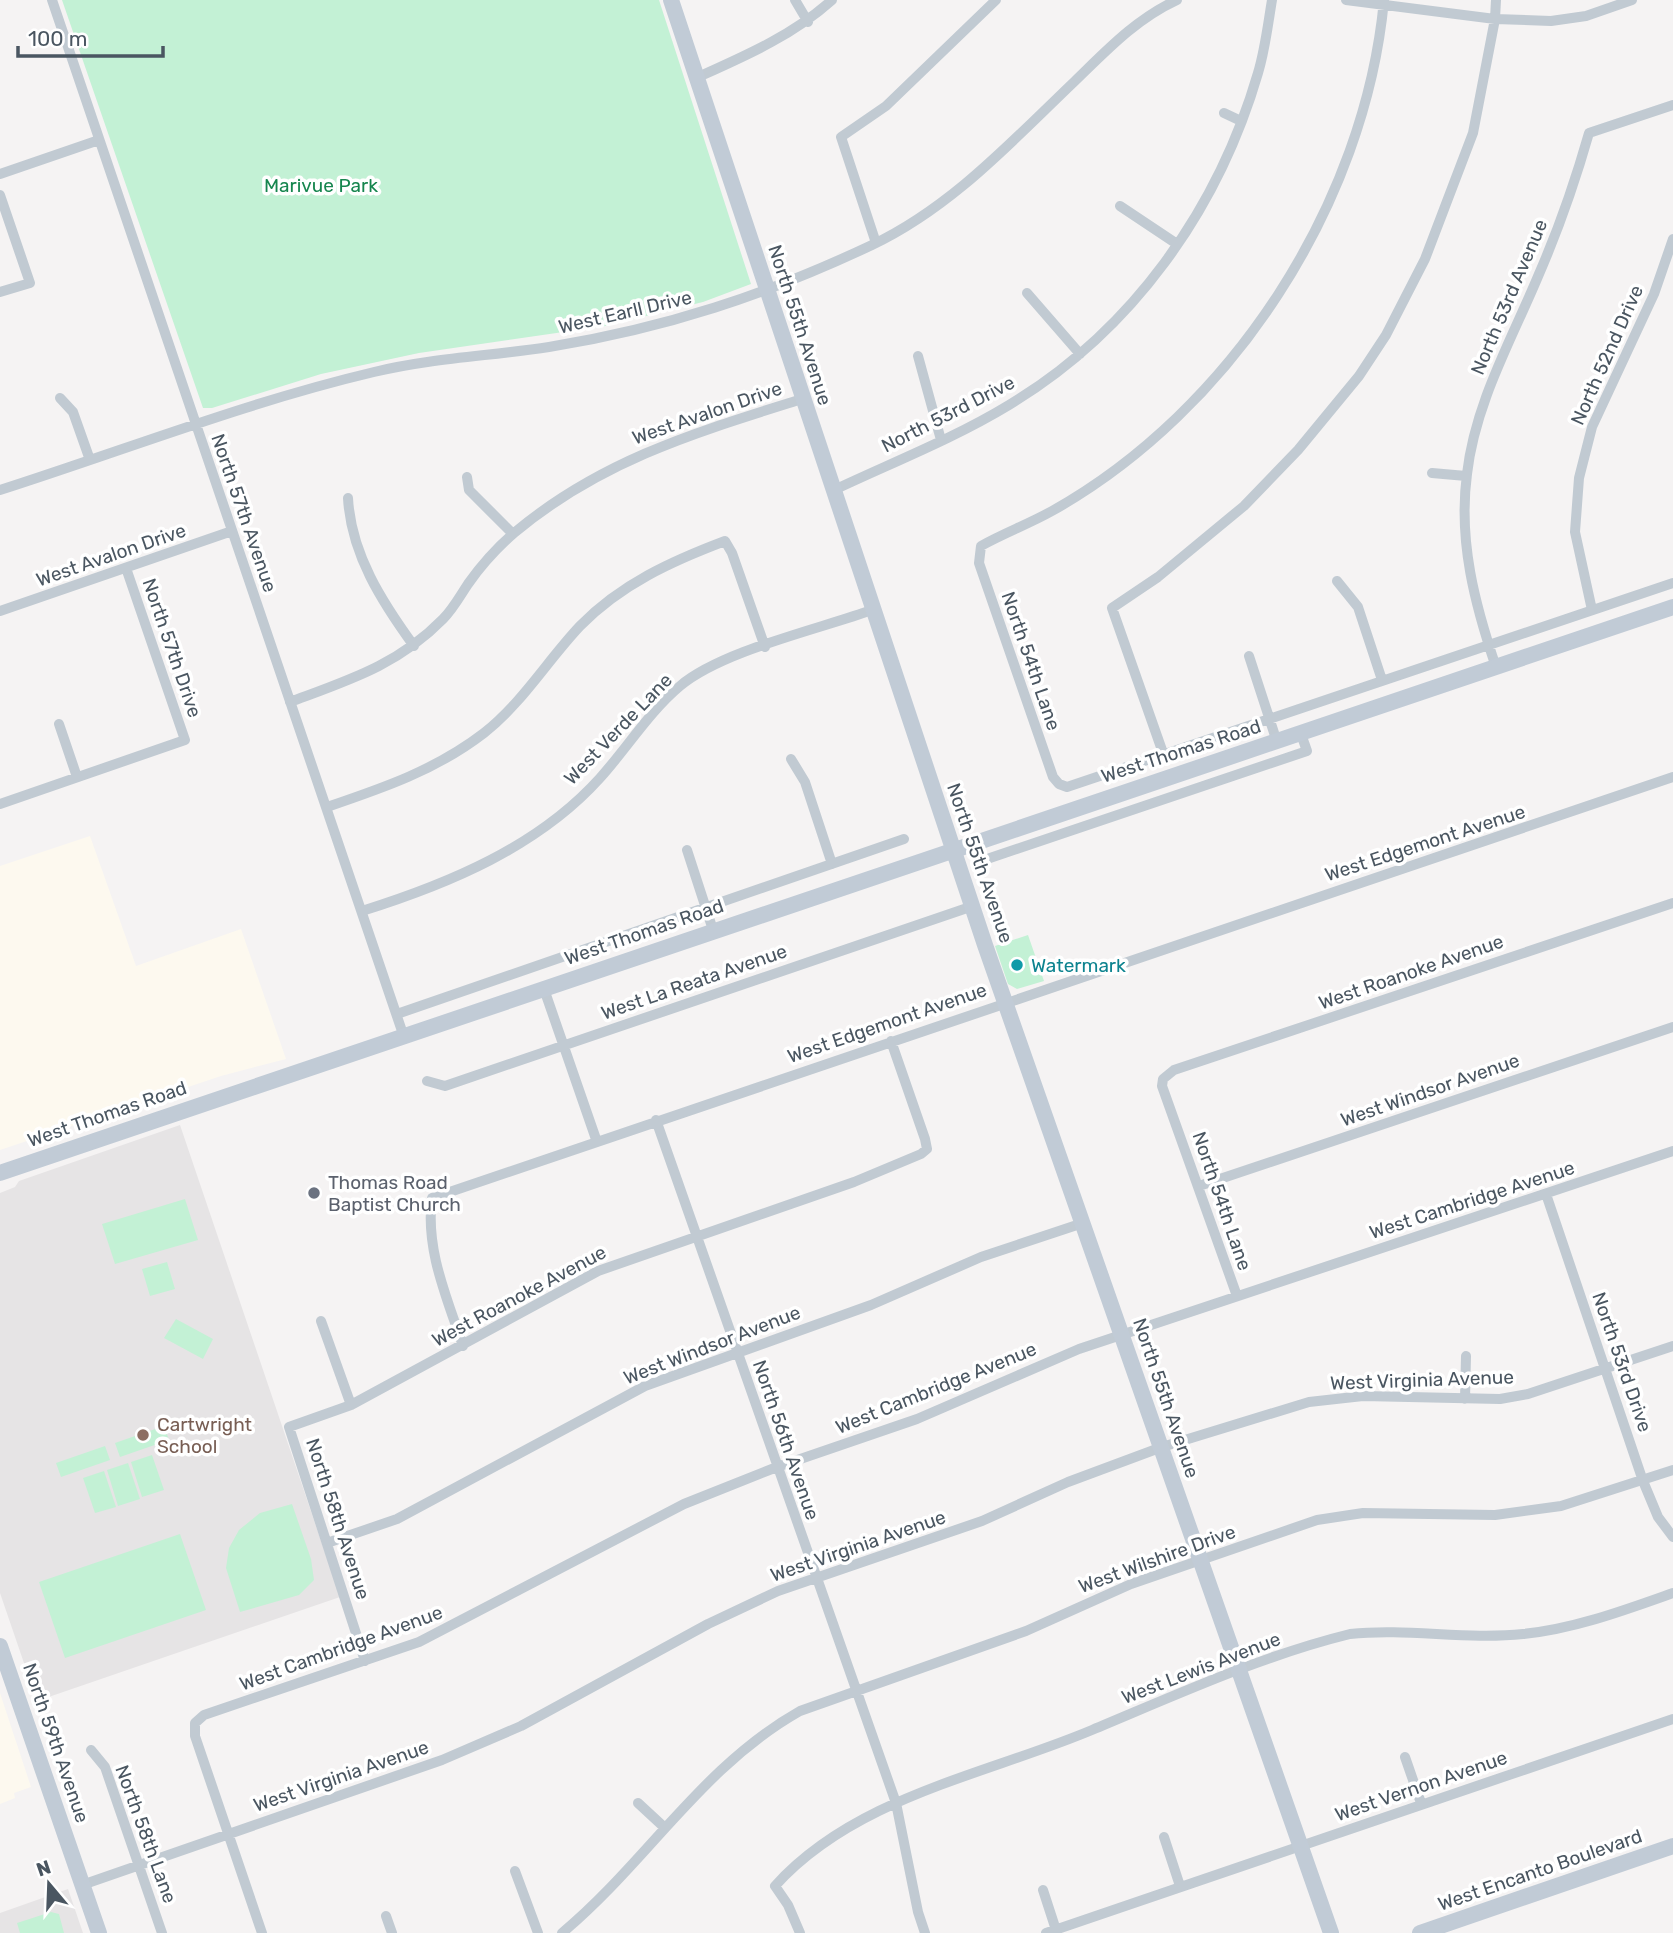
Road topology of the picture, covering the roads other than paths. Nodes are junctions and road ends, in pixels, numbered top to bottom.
1 (52, 0) edge
2 (671, 0) edge
3 (795, 0) edge
4 (832, 0) edge
5 (996, 0) edge
6 (1177, 0) edge
7 (1272, 0) edge
8 (1346, 0) edge
9 (1496, 0) edge
10 (1632, 0) edge
11 (1384, 2) edge
12 (1495, 19) junction
13 (808, 22) junction
14 (696, 78) junction
15 (1673, 105) edge
16 (1224, 113) dead end
17 (1241, 121) junction
18 (99, 140) junction
19 (0, 174) edge
20 (0, 195) edge
21 (1120, 206) dead end
22 (1673, 239) edge
23 (876, 243) junction
24 (1177, 244) junction
25 (767, 291) junction
26 (0, 292) edge
27 (1027, 293) dead end
28 (1080, 354) junction
29 (918, 356) dead end
30 (60, 398) dead end
31 (802, 399) junction
32 (196, 424) junction
33 (941, 440) junction
34 (90, 460) junction
35 (1432, 473) dead end
36 (1466, 476) junction
37 (467, 477) dead end
38 (0, 490) edge
39 (832, 491) junction
40 (348, 498) dead end
41 (232, 531) junction
42 (513, 534) junction
43 (126, 568) junction
44 (1337, 581) dead end
45 (1673, 583) edge
46 (1673, 607) edge
47 (872, 610) junction
48 (1592, 610) junction
49 (0, 611) edge
50 (1489, 645) junction
51 (414, 646) junction
52 (765, 647) junction
53 (1249, 656) dead end
54 (1496, 667) junction
55 (1382, 680) junction
56 (290, 702) junction
57 (1270, 718) junction
58 (59, 723) dead end
59 (1301, 734) junction
60 (1277, 741) junction
61 (1163, 753) junction
62 (791, 759) dead end
63 (77, 777) junction
64 (1673, 777) edge
65 (1059, 785) joint
66 (0, 804) edge
67 (327, 807) junction
68 (1032, 822) junction
69 (904, 839) dead end
70 (1039, 841) junction
71 (953, 848) junction
72 (687, 850) dead end
73 (986, 859) dead end
74 (832, 864) junction
75 (1673, 903) edge
76 (973, 906) junction
77 (706, 908) junction
78 (362, 911) junction
79 (713, 930) junction
80 (544, 989) junction
81 (1005, 1002) junction
82 (397, 1014) junction
83 (1673, 1027) edge
84 (404, 1037) junction
85 (891, 1041) junction
86 (564, 1045) junction
87 (1163, 1079) joint
88 (427, 1081) dead end
89 (656, 1120) junction
90 (597, 1142) junction
91 (1673, 1151) edge
92 (0, 1173) edge
93 (1199, 1186) junction
94 (1546, 1194) junction
95 (1083, 1223) junction
96 (696, 1235) junction
97 (1237, 1296) junction
98 (321, 1321) dead end
99 (1121, 1335) junction
100 (463, 1346) junction
101 (1673, 1346) edge
102 (737, 1352) junction
103 (1466, 1356) dead end
104 (1605, 1368) junction
105 (1465, 1399) junction
106 (351, 1405) junction
107 (289, 1427) joint
108 (1162, 1447) junction
109 (777, 1467) junction
110 (1673, 1471) edge
111 (1643, 1481) junction
112 (1673, 1536) edge
113 (327, 1543) junction
114 (1202, 1561) junction
115 (816, 1578) junction
116 (1673, 1593) edge
117 (0, 1646) edge
118 (365, 1661) junction
119 (1240, 1671) junction
120 (856, 1692) junction
121 (1673, 1719) edge
122 (91, 1750) dead end
123 (1405, 1757) dead end
124 (638, 1803) dead end
125 (896, 1803) junction
126 (1421, 1803) junction
127 (665, 1828) junction
128 (228, 1834) junction
129 (1164, 1837) dead end
130 (1301, 1845) junction
131 (1673, 1846) edge
132 (139, 1865) junction
133 (515, 1871) dead end
134 (82, 1885) junction
135 (1180, 1886) junction
136 (1043, 1890) dead end
137 (386, 1916) dead end
138 (1051, 1931) edge
139 (99, 1933) edge
140 (162, 1933) edge
141 (262, 1933) edge
142 (393, 1933) edge
143 (538, 1933) edge
144 (562, 1933) edge
145 (800, 1933) edge
146 (925, 1933) edge
147 (1331, 1933) edge
148 (1420, 1933) edge

1 - 18 street, North 57th Avenue
2 - 14 street, North 55th Avenue
3 - 13 street
4 - 13 street
5 - 23 street
6 - 23 street, West Earll Drive
7 - 17 street, North 53rd Drive
8 - 11 street
9 - 12 street
10 - 12 street
11 - 12 street
11 - 65 street, North 54th Lane
12 - 61 street
13 - 14 street
14 - 25 street, North 55th Avenue
15 - 36 street, North 53rd Avenue
16 - 17 street
17 - 24 street, North 53rd Drive
18 - 19 street
18 - 32 street, North 57th Avenue
20 - 26 street
21 - 24 street
22 - 48 street, North 52nd Drive
23 - 25 street, West Earll Drive
24 - 28 street, North 53rd Drive
25 - 31 street, North 55th Avenue
25 - 32 street, West Earll Drive
27 - 28 street
28 - 33 street, North 53rd Drive
29 - 33 street
30 - 34 street
31 - 39 street, North 55th Avenue
31 - 42 street, West Avalon Drive
32 - 34 street, West Earll Drive
32 - 41 street, North 57th Avenue
33 - 39 street, North 53rd Drive
34 - 38 street, West Earll Drive
35 - 36 street
36 - 50 street, North 53rd Avenue
37 - 42 street
39 - 47 street, North 55th Avenue
40 - 51 street
41 - 43 street, West Avalon Drive
41 - 56 street, North 57th Avenue
42 - 51 street, West Avalon Drive
43 - 49 street, West Avalon Drive
43 - 63 street, North 57th Drive
44 - 55 street
45 - 48 street, West Thomas Road
46 - 54 street, West Thomas Road
47 - 52 street, West Verde Lane
47 - 71 street, North 55th Avenue
48 - 50 street, West Thomas Road
50 - 54 street, North 53rd Avenue
50 - 55 street, West Thomas Road
51 - 56 street, West Avalon Drive
52 - 67 street
52 - 78 street, West Verde Lane
53 - 57 street
54 - 59 street, West Thomas Road
55 - 57 street, West Thomas Road
56 - 67 street, North 57th Avenue
57 - 60 street
57 - 61 street, West Thomas Road
58 - 63 street
59 - 60 street, West Thomas Road
59 - 70 street, West Thomas Road
60 - 68 street, West Thomas Road
61 - 65 street, West Thomas Road
62 - 74 street
63 - 66 street
64 - 81 street, West Edgemont Avenue
67 - 78 street, North 57th Avenue
68 - 70 street
68 - 71 street, West Thomas Road
69 - 74 street, West Thomas Road
70 - 73 street, West Thomas Road
71 - 76 street, North 55th Avenue
71 - 79 street, West Thomas Road
72 - 77 street
74 - 77 street, West Thomas Road
75 - 87 street, West Roanoke Avenue
76 - 81 street, North 55th Avenue
76 - 86 street, West La Reata Avenue
77 - 79 street
77 - 82 street, West Thomas Road
78 - 82 street, North 57th Avenue
79 - 80 street, West Thomas Road
80 - 84 street, West Thomas Road
80 - 86 street
81 - 85 street, West Edgemont Avenue
81 - 95 street, North 55th Avenue
82 - 84 street, North 57th Avenue
83 - 93 street, West Windsor Avenue
84 - 92 street, West Thomas Road
85 - 89 street, West Edgemont Avenue
85 - 96 street, West Roanoke Avenue
86 - 88 street, West La Reata Avenue
86 - 90 street
87 - 93 street, North 54th Lane
89 - 90 street, West Edgemont Avenue
89 - 96 street, North 56th Avenue
90 - 100 street, West Edgemont Avenue
91 - 94 street, West Cambridge Avenue
93 - 97 street, North 54th Lane
94 - 97 street, West Cambridge Avenue
94 - 104 street, North 53rd Drive
95 - 99 street, North 55th Avenue
95 - 102 street, West Windsor Avenue
96 - 100 street, West Roanoke Avenue
96 - 102 street, North 56th Avenue
97 - 99 street, West Cambridge Avenue
98 - 106 street
99 - 108 street, North 55th Avenue
99 - 109 street, West Cambridge Avenue
100 - 106 street, West Roanoke Avenue
101 - 104 street, West Virginia Avenue
102 - 109 street, North 56th Avenue
102 - 113 street, West Windsor Avenue
103 - 105 street
104 - 105 street, West Virginia Avenue
104 - 111 street, North 53rd Drive
105 - 108 street, West Virginia Avenue
106 - 107 street, West Roanoke Avenue
107 - 113 street, North 58th Avenue
108 - 114 street, North 55th Avenue
108 - 115 street, West Virginia Avenue
109 - 115 street, North 56th Avenue
109 - 118 street, West Cambridge Avenue
110 - 111 street, West Wilshire Drive
111 - 112 street, North 53rd Drive
111 - 114 street, West Wilshire Drive
113 - 118 street, North 58th Avenue
114 - 119 street, North 55th Avenue
114 - 120 street, West Wilshire Drive
115 - 120 street, North 56th Avenue
115 - 128 street, West Virginia Avenue
116 - 119 street, West Lewis Avenue
117 - 134 street, North 59th Avenue
118 - 128 street, West Cambridge Avenue
119 - 125 street, West Lewis Avenue
119 - 130 street, North 55th Avenue
120 - 125 street, North 56th Avenue
120 - 127 street, West Wilshire Drive
121 - 126 street, West Vernon Avenue
122 - 132 street, North 58th Lane
123 - 126 street
124 - 127 street
125 - 145 street, West Lewis Avenue
125 - 146 street, North 56th Avenue
126 - 130 street, West Vernon Avenue
127 - 144 street, West Wilshire Drive
128 - 132 street, West Virginia Avenue
128 - 141 street
129 - 135 street
130 - 135 street, West Vernon Avenue
130 - 147 street, North 55th Avenue
131 - 148 street, West Encanto Boulevard
132 - 134 street, West Virginia Avenue
132 - 140 street, North 58th Lane
133 - 143 street
134 - 139 street, North 59th Avenue
135 - 138 street, West Vernon Avenue
136 - 138 street, West Vernon Avenue
137 - 142 street

